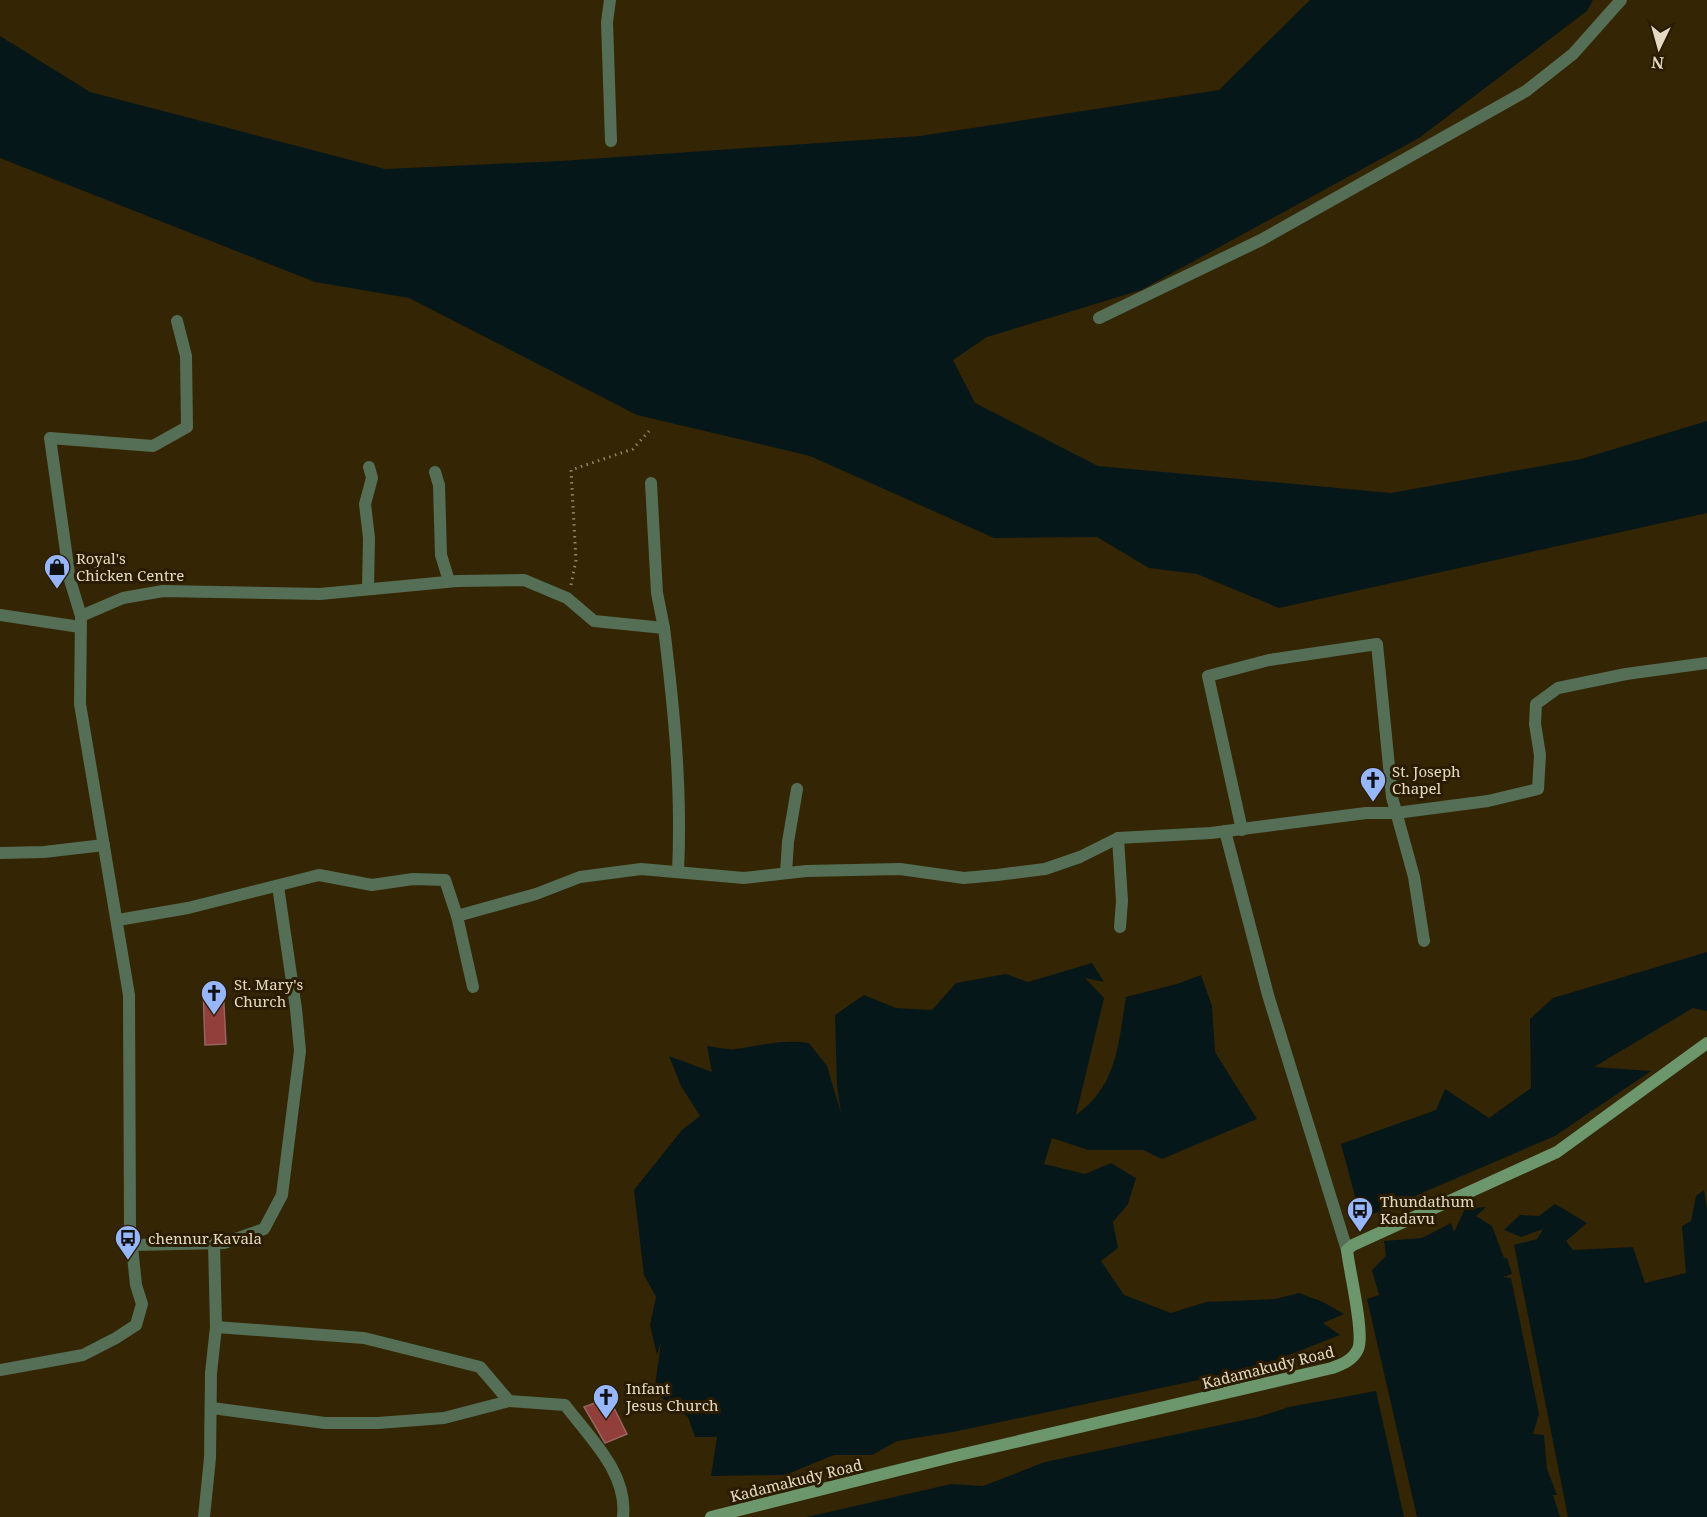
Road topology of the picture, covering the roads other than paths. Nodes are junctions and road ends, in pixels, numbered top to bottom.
1 (610, 0) edge
2 (1621, 0) edge
3 (611, 141) dead end
4 (1099, 318) dead end
5 (177, 321) dead end
6 (369, 467) dead end
7 (435, 472) dead end
8 (651, 483) dead end
9 (449, 581) junction
10 (368, 588) junction
11 (0, 615) edge
12 (80, 621) junction
13 (664, 628) junction
14 (1707, 663) edge
15 (797, 789) dead end
16 (1396, 813) junction
17 (1242, 830) junction
18 (1225, 831) junction
19 (1118, 838) junction
20 (104, 845) junction
21 (0, 853) edge
22 (678, 873) junction
23 (786, 873) junction
24 (278, 886) junction
25 (457, 916) junction
26 (118, 920) junction
27 (1120, 927) dead end
28 (1424, 941) dead end
29 (473, 987) dead end
30 (1707, 1043) edge
31 (214, 1243) junction
32 (133, 1245) junction
33 (1347, 1250) junction
34 (216, 1327) junction
35 (0, 1370) edge
36 (509, 1401) junction
37 (212, 1408) junction
38 (204, 1517) edge
39 (623, 1517) edge
40 (711, 1517) edge

1 - 3 street
2 - 4 street
5 - 12 street
6 - 10 street
7 - 9 street
8 - 13 street
9 - 10 street
9 - 13 street
10 - 12 street
11 - 12 street
12 - 20 street
13 - 22 street
14 - 16 street
15 - 23 street
16 - 17 street
16 - 17 street
16 - 28 street
17 - 18 street
18 - 19 street
18 - 33 street
19 - 23 street
19 - 27 street
20 - 21 street
20 - 26 street
22 - 23 street
22 - 25 street
24 - 25 street
24 - 26 street
24 - 31 street
25 - 29 street
26 - 32 street
30 - 33 street
31 - 32 street
31 - 34 street
32 - 35 street
33 - 40 street, Kadamakudy Road
34 - 36 street
34 - 37 street
36 - 37 street
36 - 39 street
37 - 38 street

